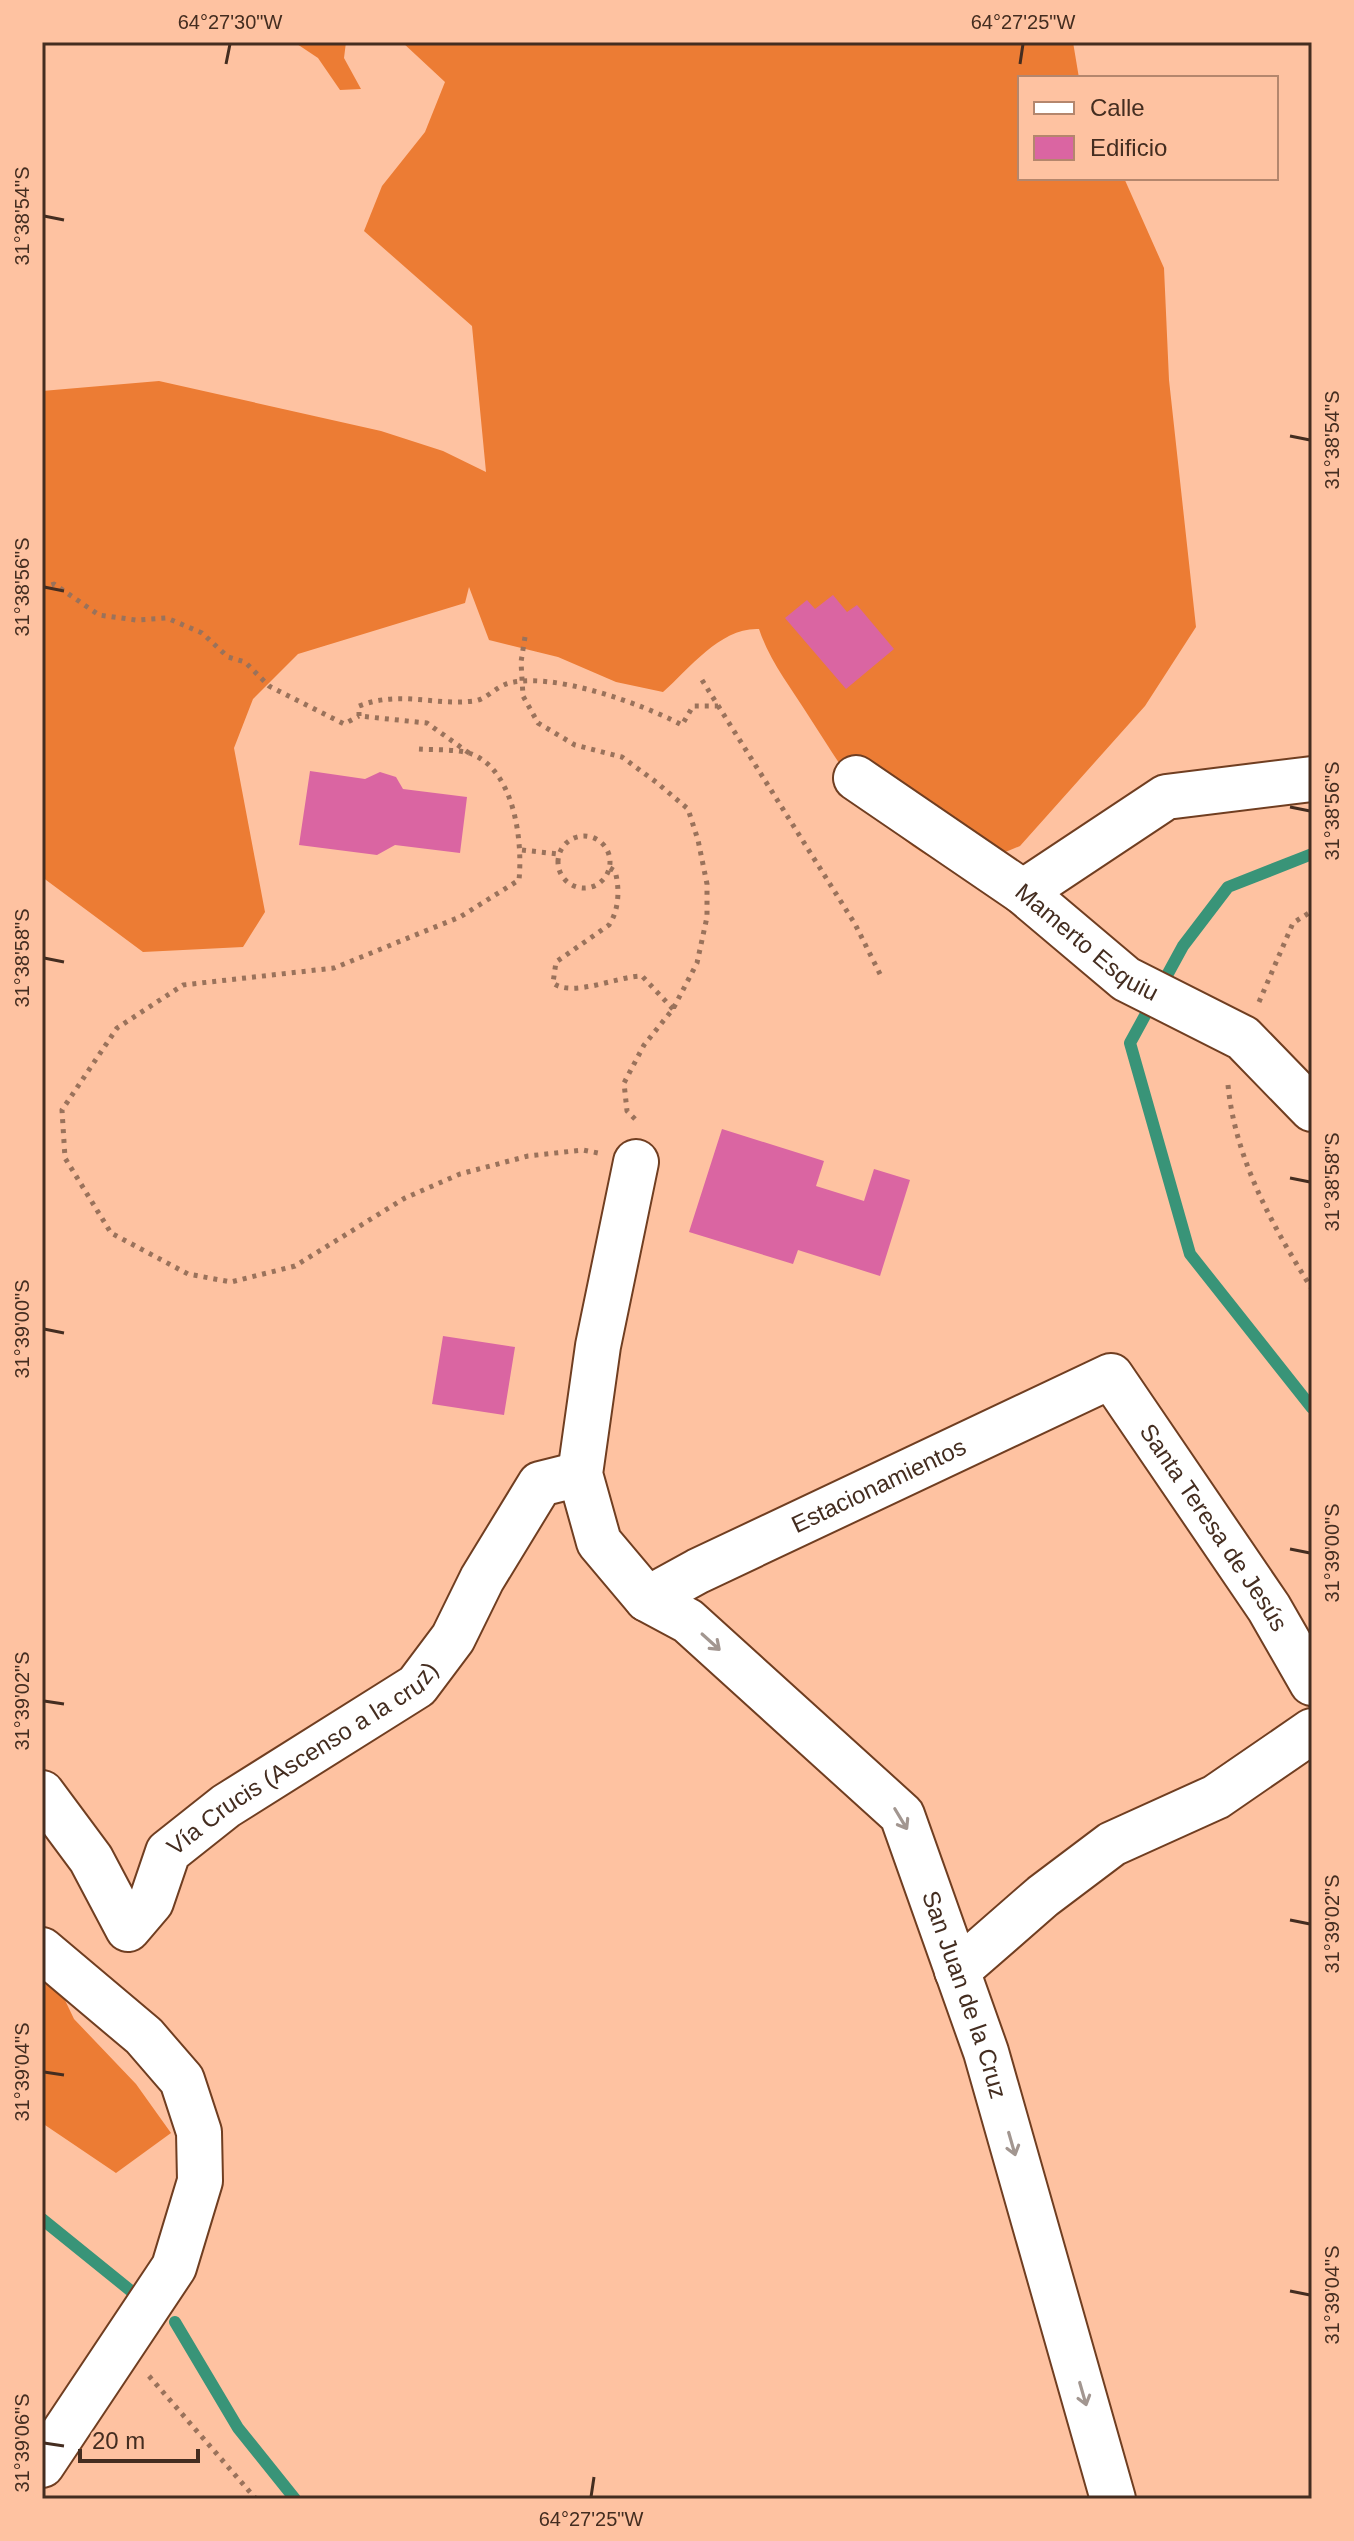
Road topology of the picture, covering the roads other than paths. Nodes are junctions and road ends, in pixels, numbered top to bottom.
1 (856, 778) dead end
2 (1312, 779) edge
3 (1023, 892) junction
4 (1312, 1109) edge
5 (637, 1142) road end
6 (1111, 1376) joint
7 (580, 1474) junction
8 (647, 1599) junction
9 (1312, 1683) edge
10 (1312, 1731) edge
11 (42, 1793) edge
12 (42, 1950) edge
13 (957, 1971) junction
14 (42, 2465) edge
15 (1113, 2499) edge

1 - 3 street, Mamerto Esquiu
2 - 3 street
3 - 4 street, Mamerto Esquiu
5 - 7 street
6 - 8 street, Estacionamientos
6 - 9 street, Santa Teresa de Jesús
7 - 8 street
7 - 11 street, Vía Crucis (Ascenso a la cruz)
8 -> 13 street, San Juan de la Cruz
10 - 13 street
12 - 14 street
13 -> 15 street, San Juan de la Cruz

